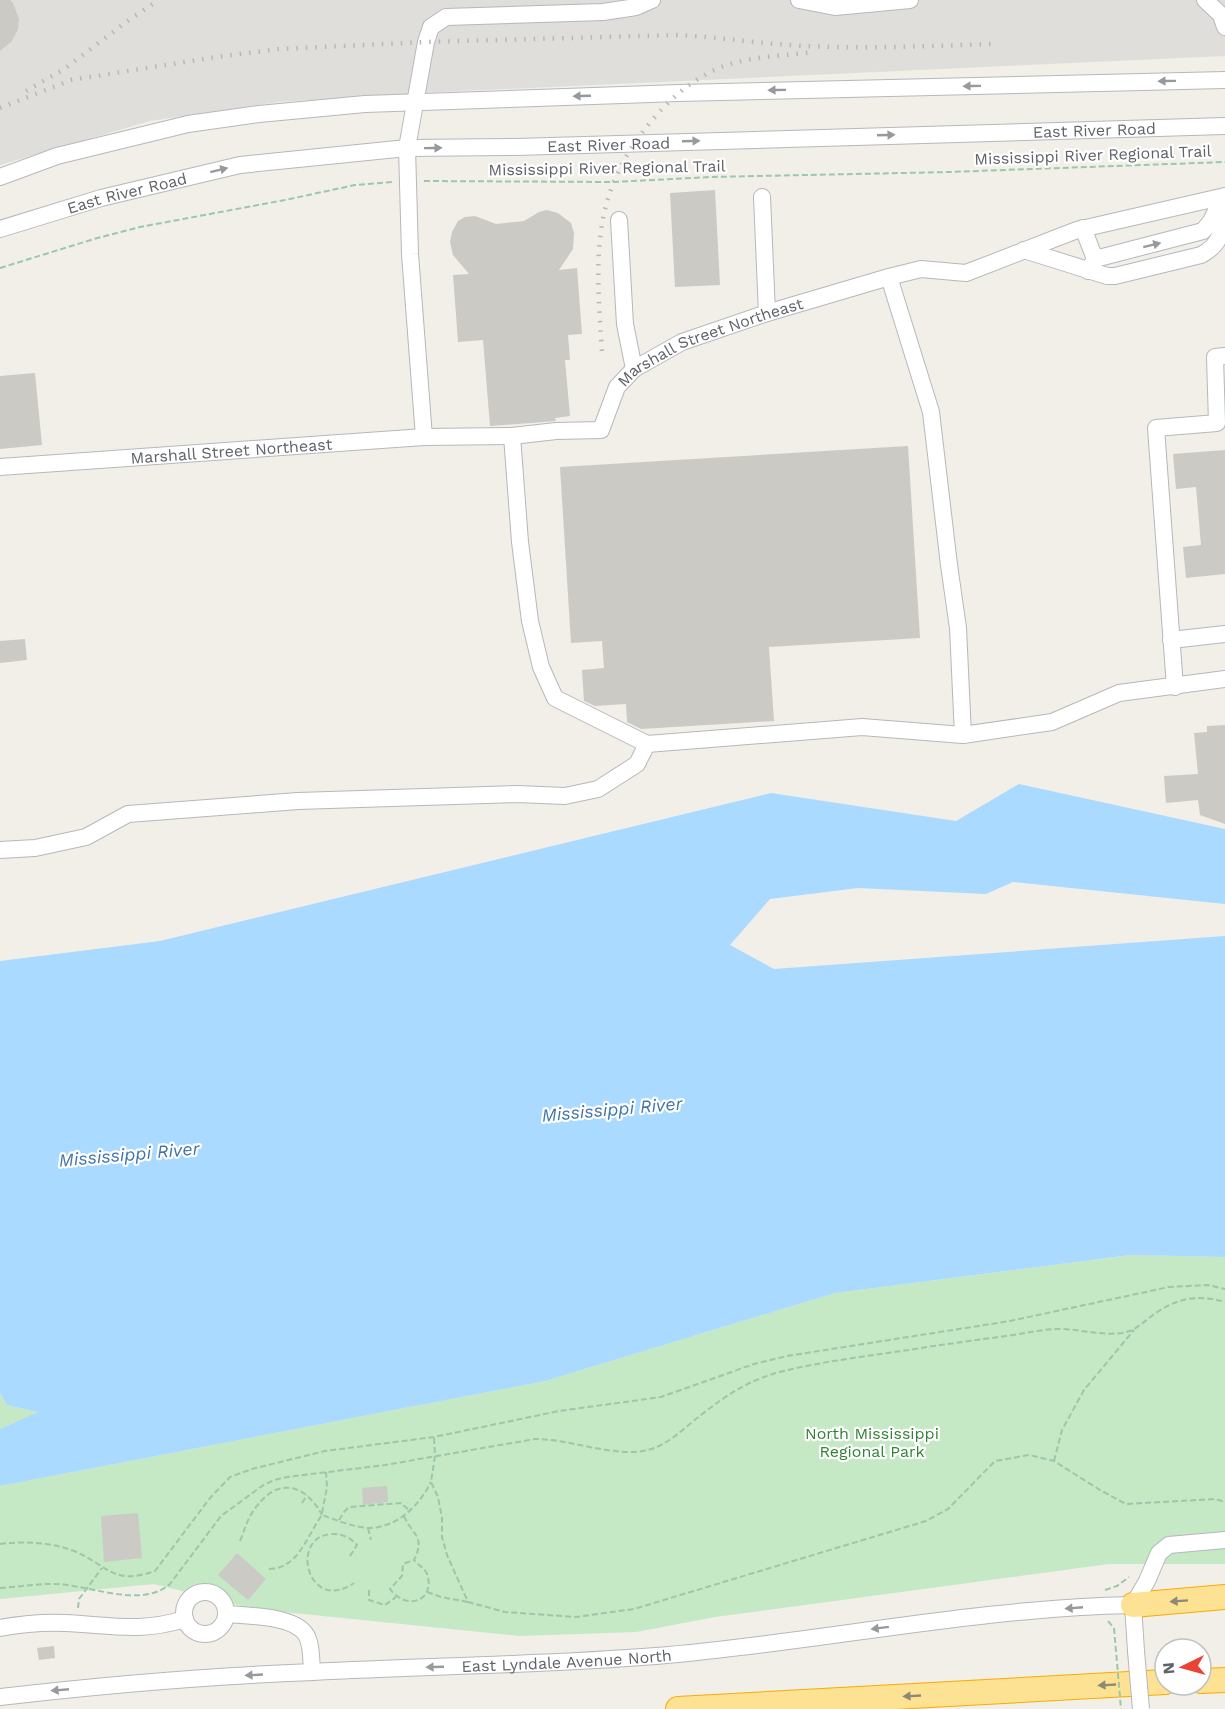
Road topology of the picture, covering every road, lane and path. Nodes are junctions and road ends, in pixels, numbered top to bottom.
1 (652, 0) edge
2 (910, 0) edge
3 (1205, 0) edge
4 (804, 1) edge
5 (1225, 27) edge
6 (1225, 80) edge
7 (416, 101) junction
8 (1225, 126) edge
9 (407, 148) junction
10 (1225, 162) edge
11 (0, 177) edge
12 (407, 181) junction
13 (762, 197) dead end
14 (1221, 201) edge
15 (619, 220) dead end
16 (0, 228) edge
17 (1083, 228) junction
18 (1024, 250) junction
19 (1091, 265) junction
20 (0, 268) edge
21 (889, 277) junction
22 (767, 313) junction
23 (1225, 356) edge
24 (634, 369) junction
25 (512, 436) junction
26 (424, 437) junction
27 (0, 467) edge
28 (1225, 634) edge
29 (1171, 640) junction
30 (1225, 680) edge
31 (1175, 687) junction
32 (963, 735) junction
33 (647, 744) junction
34 (0, 850) edge
35 (1225, 1289) edge
36 (1225, 1302) edge
37 (1134, 1329) junction
38 (434, 1437) junction
39 (435, 1456) junction
40 (1054, 1461) junction
41 (326, 1472) junction
42 (431, 1482) junction
43 (307, 1495) junction
44 (1225, 1502) edge
45 (302, 1503) dead end
46 (410, 1511) junction
47 (322, 1515) junction
48 (404, 1516) junction
49 (339, 1520) junction
50 (368, 1528) junction
51 (371, 1540) dead end
52 (1225, 1540) edge
53 (240, 1541) dead end
54 (304, 1543) junction
55 (0, 1544) edge
56 (311, 1547) junction
57 (350, 1556) dead end
58 (414, 1560) junction
59 (102, 1568) junction
60 (268, 1569) dead end
61 (1129, 1577) dead end
62 (354, 1583) dead end
63 (88, 1587) junction
64 (0, 1588) edge
65 (369, 1590) dead end
66 (1105, 1590) dead end
67 (427, 1592) junction
68 (396, 1597) junction
69 (1225, 1597) edge
70 (79, 1599) dead end
71 (468, 1602) junction
72 (1133, 1605) junction
73 (226, 1614) junction
74 (185, 1619) junction
75 (0, 1628) edge
76 (1114, 1628) dead end
77 (312, 1672) junction
78 (1153, 1683) edge
79 (0, 1697) edge
80 (678, 1709) edge
81 (1121, 1709) edge
82 (1141, 1709) edge

1 - 7 street
2 - 4 street
3 - 5 street
6 -> 7 street
7 - 9 street
7 - 11 street
9 -> 8 street, East River Road
9 - 12 street
16 -> 9 street, East River Road
10 - 12 path, Mississippi River Regional Trail
12 - 20 path, Mississippi River Regional Trail
12 - 26 street
13 - 22 street
14 - 17 street, Marshall Street Northeast
14 - 19 street
15 - 24 street
17 - 18 street, Marshall Street Northeast
17 - 19 street
18 - 19 street
18 - 21 street, Marshall Street Northeast
21 - 22 street, Marshall Street Northeast
21 - 32 street
22 - 24 street, Marshall Street Northeast
23 - 29 street
24 - 25 street, Marshall Street Northeast
25 - 26 street, Marshall Street Northeast
25 - 33 street
26 - 27 street, Marshall Street Northeast
28 - 29 street
29 - 31 street
30 - 31 street
31 - 32 street
32 - 33 street
33 - 34 street
35 - 38 path
36 - 37 path
37 - 39 path
37 - 40 path
38 - 39 path
38 - 59 path
39 - 41 path
39 - 42 path
40 - 44 path
40 - 71 path
41 - 47 path
41 - 63 path
42 - 46 path
42 - 71 path
43 - 45 path
43 - 47 path
43 - 53 path
46 - 48 path
46 - 49 path
47 - 49 path
47 - 54 path
48 - 50 path
48 - 58 path
49 - 50 path
50 - 51 path
52 - 72 street
54 - 56 path
54 - 60 path
55 - 59 path
56 - 57 path
56 - 62 path
58 - 67 path
58 - 68 path
59 - 63 path
61 - 66 path
63 - 64 path
63 - 70 path
65 - 68 path
67 - 68 path
67 - 71 path
69 -> 72 highway
72 -> 77 street, East Lyndale Avenue North
72 - 82 street, bridge
73 - 74 street
73 - 74 street
73 - 77 street
74 - 75 street
76 - 81 path, bridge
77 -> 79 street, East Lyndale Avenue North
78 -> 80 highway

